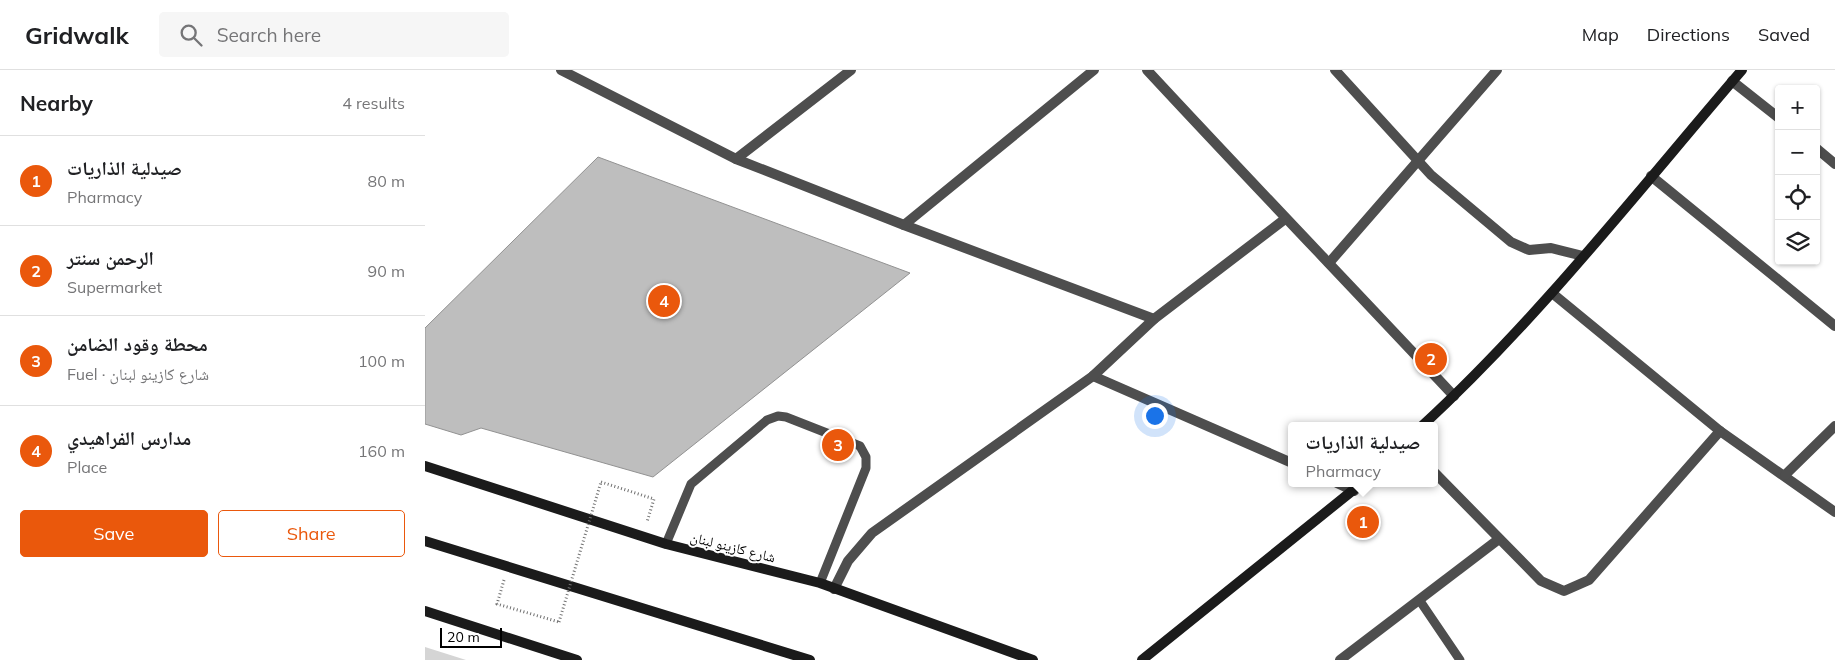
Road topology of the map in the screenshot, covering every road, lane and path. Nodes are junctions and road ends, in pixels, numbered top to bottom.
1 (561, 70) edge
2 (851, 70) edge
3 (1094, 70) edge
4 (1147, 70) edge
5 (1335, 70) edge
6 (1497, 70) edge
7 (1742, 70) edge
8 (1732, 81) junction
9 (1775, 115) edge
10 (1820, 151) edge
11 (736, 159) junction
12 (1418, 160) junction
13 (1835, 164) edge
14 (1651, 176) junction
15 (1285, 219) junction
16 (903, 225) junction
17 (1583, 256) junction
18 (1329, 263) junction
19 (1552, 293) junction
20 (1154, 319) junction
21 (1835, 326) edge
22 (1093, 376) junction
23 (1454, 396) junction
24 (1426, 422) edge
25 (1835, 426) edge
26 (1721, 431) junction
27 (1288, 462) edge
28 (425, 466) edge
29 (1438, 476) edge
30 (1785, 476) junction
31 (1346, 487) edge
32 (1358, 487) edge
33 (1354, 491) junction
34 (1835, 512) edge
35 (643, 537) junction
36 (1499, 539) junction
37 (425, 541) edge
38 (666, 544) junction
39 (508, 567) junction
40 (820, 584) junction
41 (834, 589) junction
42 (1420, 600) junction
43 (425, 611) edge
44 (577, 660) edge
45 (810, 660) edge
46 (1033, 660) edge
47 (1141, 660) edge
48 (1340, 660) edge
49 (1460, 660) edge

1 - 11 street
2 - 11 street
3 - 16 street
4 - 15 street
5 - 12 street
6 - 12 street
7 - 8 main road
8 - 9 street
8 - 14 main road
10 - 13 street
11 - 16 street
12 - 17 street
12 - 18 street
14 - 17 main road
14 - 21 street
15 - 18 street
15 - 20 street
16 - 20 street
17 - 19 main road
18 - 23 street
19 - 23 main road
19 - 26 street
20 - 22 street
22 - 27 street
22 - 41 street
23 - 24 main road
25 - 30 street
26 - 30 street
26 - 36 street
28 - 35 main road, شارع كازينو لبنان
29 - 36 street
30 - 34 street
31 - 33 street
32 - 33 main road
33 - 47 main road
35 - 38 main road, شارع كازينو لبنان
35 - 39 path, bridge
36 - 42 street
37 - 39 main road
38 - 40 main road, شارع كازينو لبنان
38 - 40 lane
39 - 45 main road
40 - 41 main road, شارع كازينو لبنان
41 - 46 main road, شارع كازينو لبنان
42 - 48 street
42 - 49 lane
43 - 44 main road

